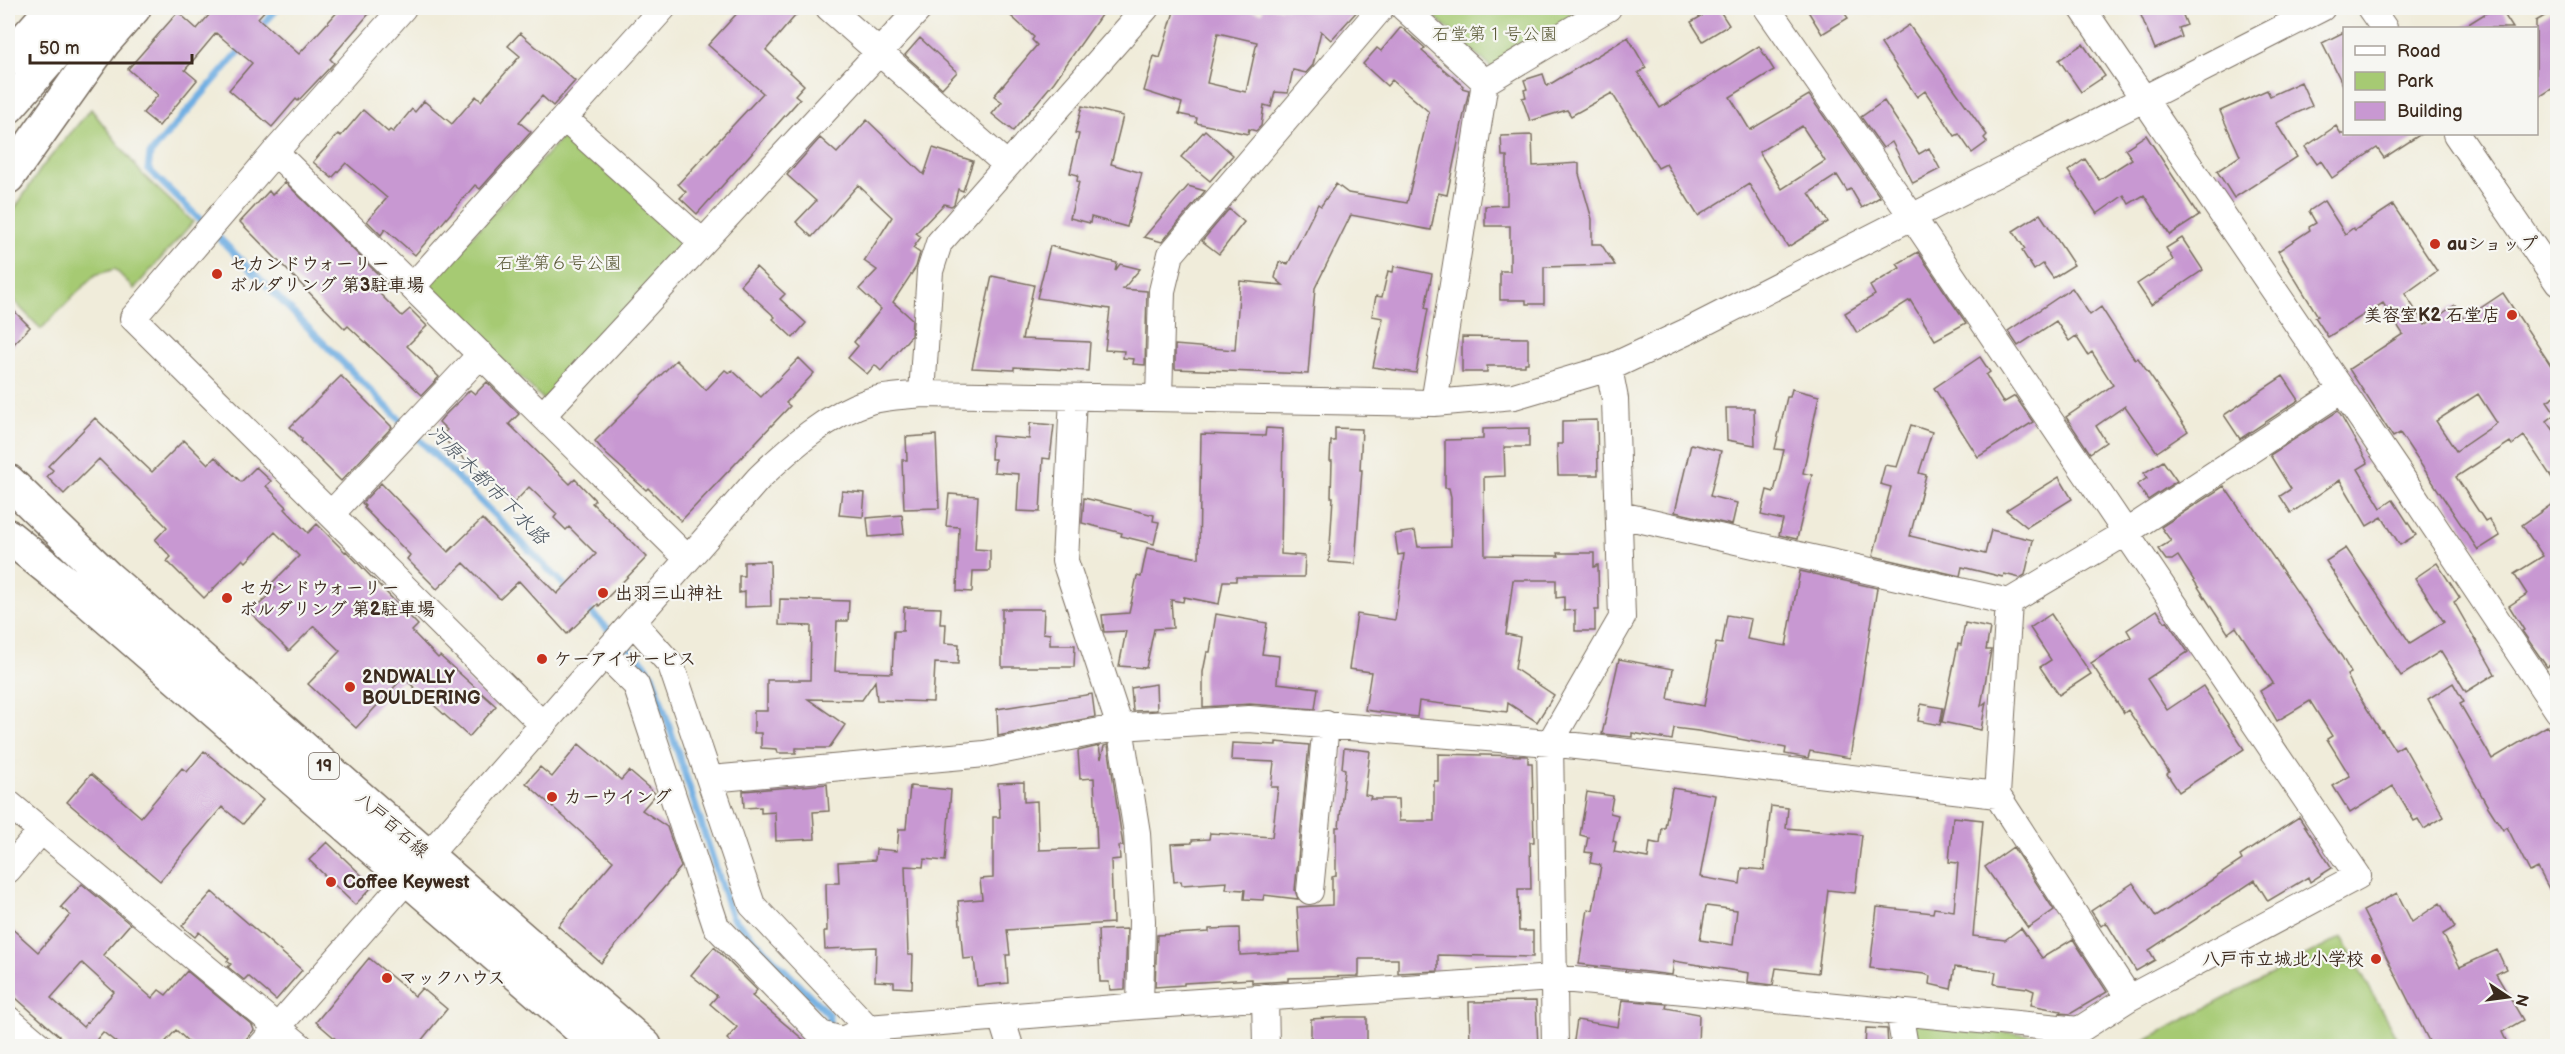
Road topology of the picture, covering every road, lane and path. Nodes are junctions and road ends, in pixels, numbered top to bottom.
1 (53, 8) edge
2 (94, 8) edge
3 (134, 8) edge
4 (403, 8) edge
5 (663, 8) edge
6 (829, 8) edge
7 (920, 8) edge
8 (1146, 8) edge
9 (1382, 8) edge
10 (1404, 8) edge
11 (1608, 8) edge
12 (1767, 8) edge
13 (2082, 8) edge
14 (2322, 8) edge
15 (2370, 8) edge
16 (2383, 27) edge
17 (879, 51) junction
18 (8, 59) edge
19 (1485, 82) junction
20 (2143, 99) junction
21 (8, 107) edge
22 (564, 118) junction
23 (2457, 135) edge
24 (275, 152) junction
25 (1007, 165) junction
26 (8, 177) edge
27 (1911, 215) junction
28 (702, 242) junction
29 (2558, 283) edge
30 (413, 286) junction
31 (481, 354) junction
32 (1609, 368) junction
33 (2342, 390) junction
34 (922, 394) junction
35 (1073, 397) junction
36 (1159, 398) junction
37 (1434, 403) junction
38 (543, 416) junction
39 (8, 481) edge
40 (331, 514) junction
41 (1620, 515) junction
42 (2125, 533) junction
43 (8, 536) edge
44 (687, 558) junction
45 (2009, 602) junction
46 (633, 622) junction
47 (605, 654) junction
48 (2558, 711) edge
49 (1326, 724) junction
50 (543, 725) junction
51 (1120, 727) junction
52 (1550, 743) junction
53 (711, 779) junction
54 (1996, 795) junction
55 (8, 803) edge
56 (41, 831) junction
57 (417, 867) junction
58 (8, 870) edge
59 (1310, 891) dead end
60 (1553, 978) junction
61 (1266, 997) junction
62 (2129, 998) junction
63 (1140, 1006) junction
64 (1899, 1012) junction
65 (1001, 1017) junction
66 (8, 1019) edge
67 (278, 1027) junction
68 (868, 1028) junction
69 (2084, 1038) edge
70 (40, 1047) edge
71 (261, 1047) edge
72 (300, 1047) edge
73 (600, 1047) edge
74 (645, 1047) edge
75 (1010, 1047) edge
76 (1266, 1047) edge
77 (1555, 1047) edge
78 (1905, 1047) edge

1 - 18 main road
2 - 21 main road
3 - 26 main road
4 - 24 street
5 - 22 street
6 - 17 street
7 - 17 street
8 - 25 street
9 - 36 street
10 - 19 street
11 - 19 street
12 - 27 street
13 - 20 street
14 - 20 street
15 - 16 street
17 - 25 street
17 - 28 street
19 - 37 street
20 - 27 street
20 - 33 street
22 - 28 street
22 - 30 street
23 - 29 street
24 - 30 street
24 - 40 street
25 - 34 street
27 - 32 street
27 - 42 street
28 - 38 street
30 - 31 street
31 - 38 street
31 - 40 street
32 - 37 street
32 - 41 street
33 - 42 street
33 - 48 street
34 - 35 street
34 - 44 street
35 - 36 street
35 - 51 street
36 - 37 street
38 - 44 street
39 - 57 main road, 八戸百石線 / 19
40 - 50 street
41 - 45 street
41 - 52 street
42 - 45 street
42 - 62 street
43 - 57 main road, 八戸百石線 / 19
44 - 46 street
45 - 54 street
46 - 47 street
46 - 53 street
47 - 50 street
47 - 68 street
49 - 51 street
49 - 52 street
49 - 59 street
50 - 57 street
51 - 53 street
51 - 63 street
52 - 54 street
52 - 60 street
53 - 68 street
54 - 62 street
55 - 56 street
56 - 58 street
56 - 67 street
57 - 67 street
57 - 73 main road, 八戸百石線 / 19
57 - 74 main road, 八戸百石線 / 19
60 - 61 street
60 - 64 street
60 - 77 street
61 - 63 street
61 - 76 street
62 - 69 street
63 - 65 street
64 - 69 street
64 - 78 street
65 - 68 street
65 - 75 street
66 - 70 street
67 - 71 street
67 - 72 street

